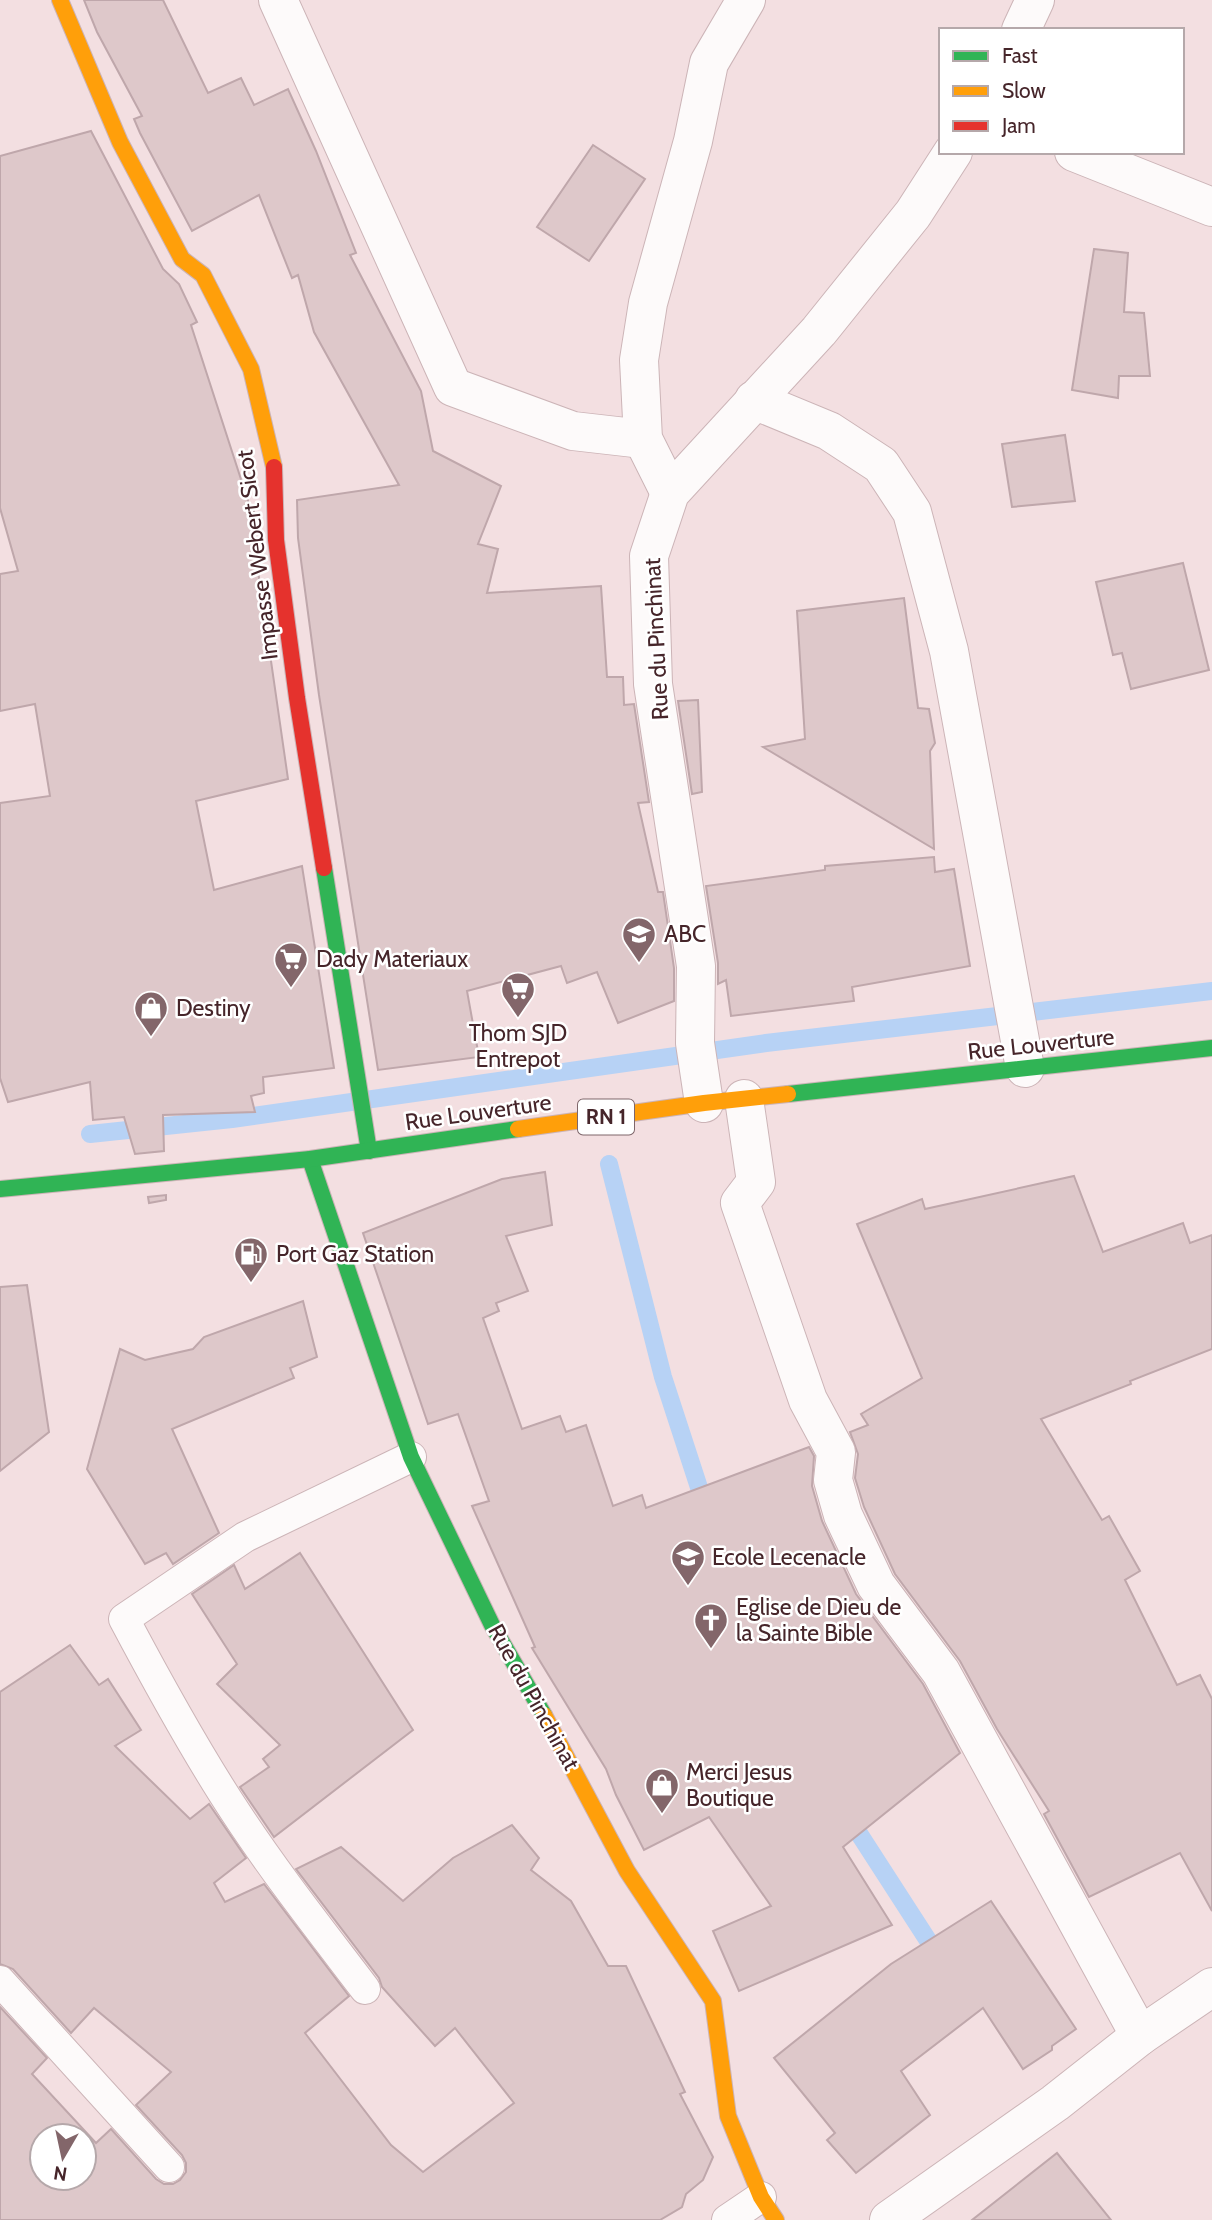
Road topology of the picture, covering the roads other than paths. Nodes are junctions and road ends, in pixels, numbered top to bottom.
1 (60, 0) edge
2 (278, 0) edge
3 (746, 0) edge
4 (1035, 0) edge
5 (1022, 28) edge
6 (952, 154) edge
7 (1079, 154) edge
8 (1212, 207) edge
9 (754, 400) junction
10 (643, 439) junction
11 (670, 493) junction
12 (1212, 1048) edge
13 (1025, 1068) junction
14 (744, 1099) junction
15 (704, 1103) junction
16 (369, 1151) junction
17 (310, 1159) junction
18 (0, 1189) edge
19 (411, 1457) junction
20 (0, 1981) edge
21 (1212, 1987) edge
22 (365, 1989) dead end
23 (1140, 2036) junction
24 (169, 2167) dead end
25 (768, 2209) edge
26 (727, 2220) edge
27 (889, 2220) edge

1 - 16 street, Impasse Webert Sicot
2 - 10 street
3 - 10 street
4 - 5 street
6 - 9 street, Rue du Pinchinat
7 - 8 street
9 - 11 street, Rue du Pinchinat
9 - 13 street
10 - 11 street
11 - 15 street, Rue du Pinchinat
12 - 13 street, Rue Louverture / RN 1
13 - 14 street, Rue Louverture / RN 1
14 - 15 street, Rue Louverture / RN 1
14 - 23 street
15 - 16 street, Rue Louverture / RN 1
16 - 17 street, Rue Louverture / RN 1
17 - 18 street, Rue Louverture / RN 1
17 - 19 street, Rue du Pinchinat
19 - 22 lane
19 - 25 street, Rue du Pinchinat
20 - 24 lane
21 - 23 street
23 - 27 street
25 - 26 lane

